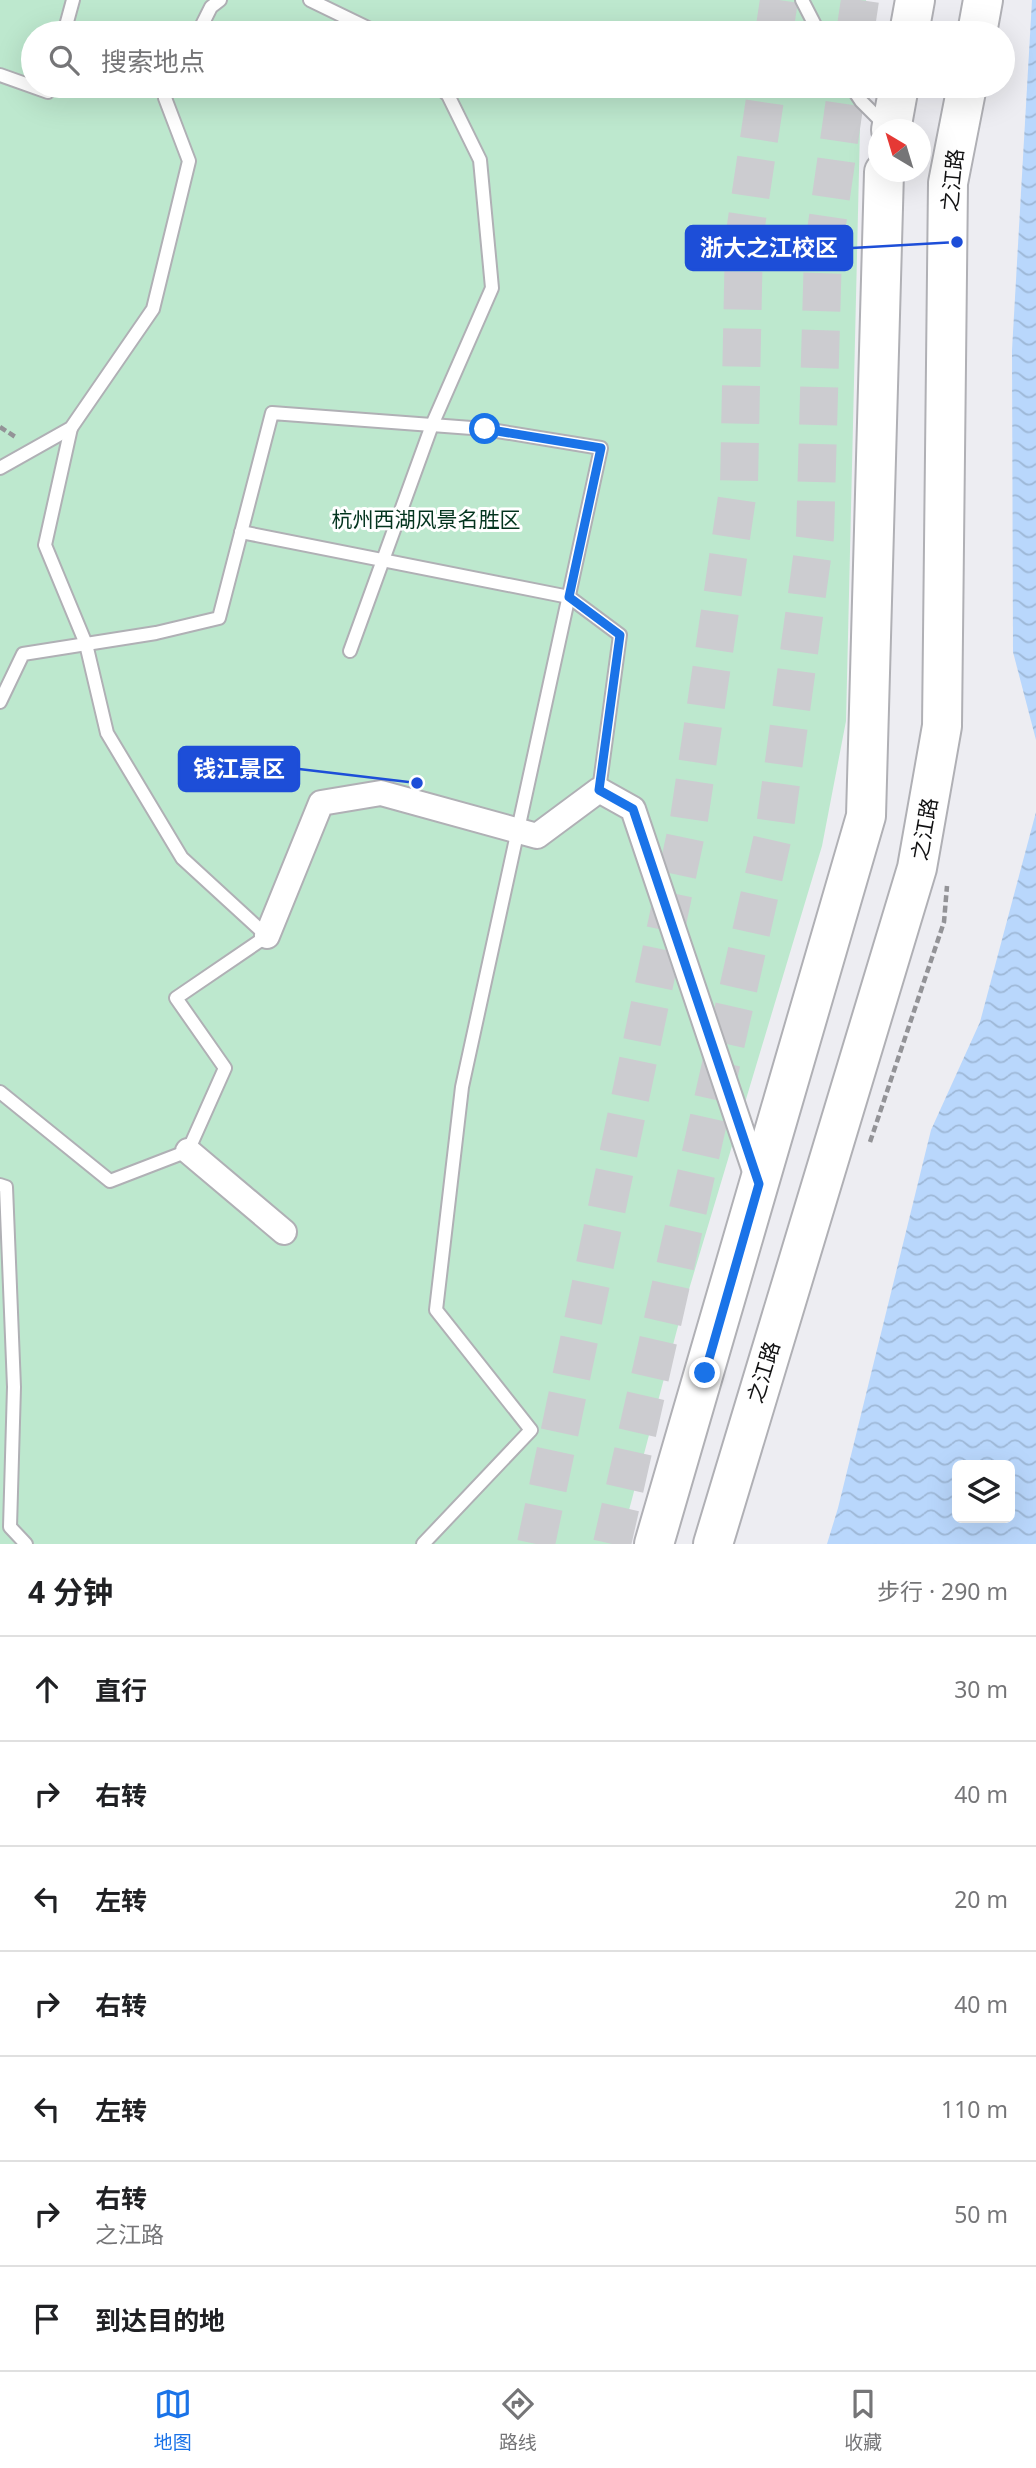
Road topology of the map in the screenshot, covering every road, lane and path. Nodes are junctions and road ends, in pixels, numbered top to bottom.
1 (74, 0) edge
2 (220, 0) edge
3 (802, 0) edge
4 (915, 0) edge
5 (983, 0) edge
6 (316, 1) edge
7 (68, 21) edge
8 (204, 21) edge
9 (355, 21) edge
10 (813, 21) edge
11 (911, 21) edge
12 (979, 21) edge
13 (0, 75) edge
14 (21, 82) edge
15 (165, 98) edge
16 (449, 98) edge
17 (859, 98) edge
18 (897, 98) edge
19 (965, 98) edge
20 (879, 119) edge
21 (892, 119) edge
22 (884, 182) edge
23 (432, 425) junction
24 (71, 428) junction
25 (0, 468) edge
26 (241, 533) junction
27 (383, 560) junction
28 (569, 597) junction
29 (86, 644) junction
30 (350, 651) dead end
31 (0, 702) edge
32 (599, 790) junction
33 (517, 830) junction
34 (267, 936) junction
35 (0, 1091) edge
36 (188, 1151) junction
37 (759, 1184) junction
38 (0, 1185) edge
39 (284, 1232) dead end
40 (26, 1544) edge
41 (423, 1544) edge
42 (654, 1544) edge
43 (713, 1544) edge

1 - 7 lane
2 - 8 lane
3 - 10 lane
4 - 11 main road
5 - 12 main road
6 - 9 lane
13 - 14 lane
15 - 24 lane
16 - 23 lane
17 - 20 lane
18 - 21 main road
19 - 43 main road, 之江路
22 - 37 main road
23 - 26 lane
23 - 27 lane
23 - 28 lane
24 - 25 lane
24 - 29 lane
26 - 27 lane
26 - 29 lane
27 - 28 lane
27 - 30 lane
28 - 32 lane
28 - 33 lane
29 - 31 lane
29 - 34 lane
32 - 33 street
32 - 37 street
33 - 34 street
33 - 41 lane
34 - 36 lane
35 - 36 lane
36 - 39 street
37 - 42 main road
38 - 40 lane

